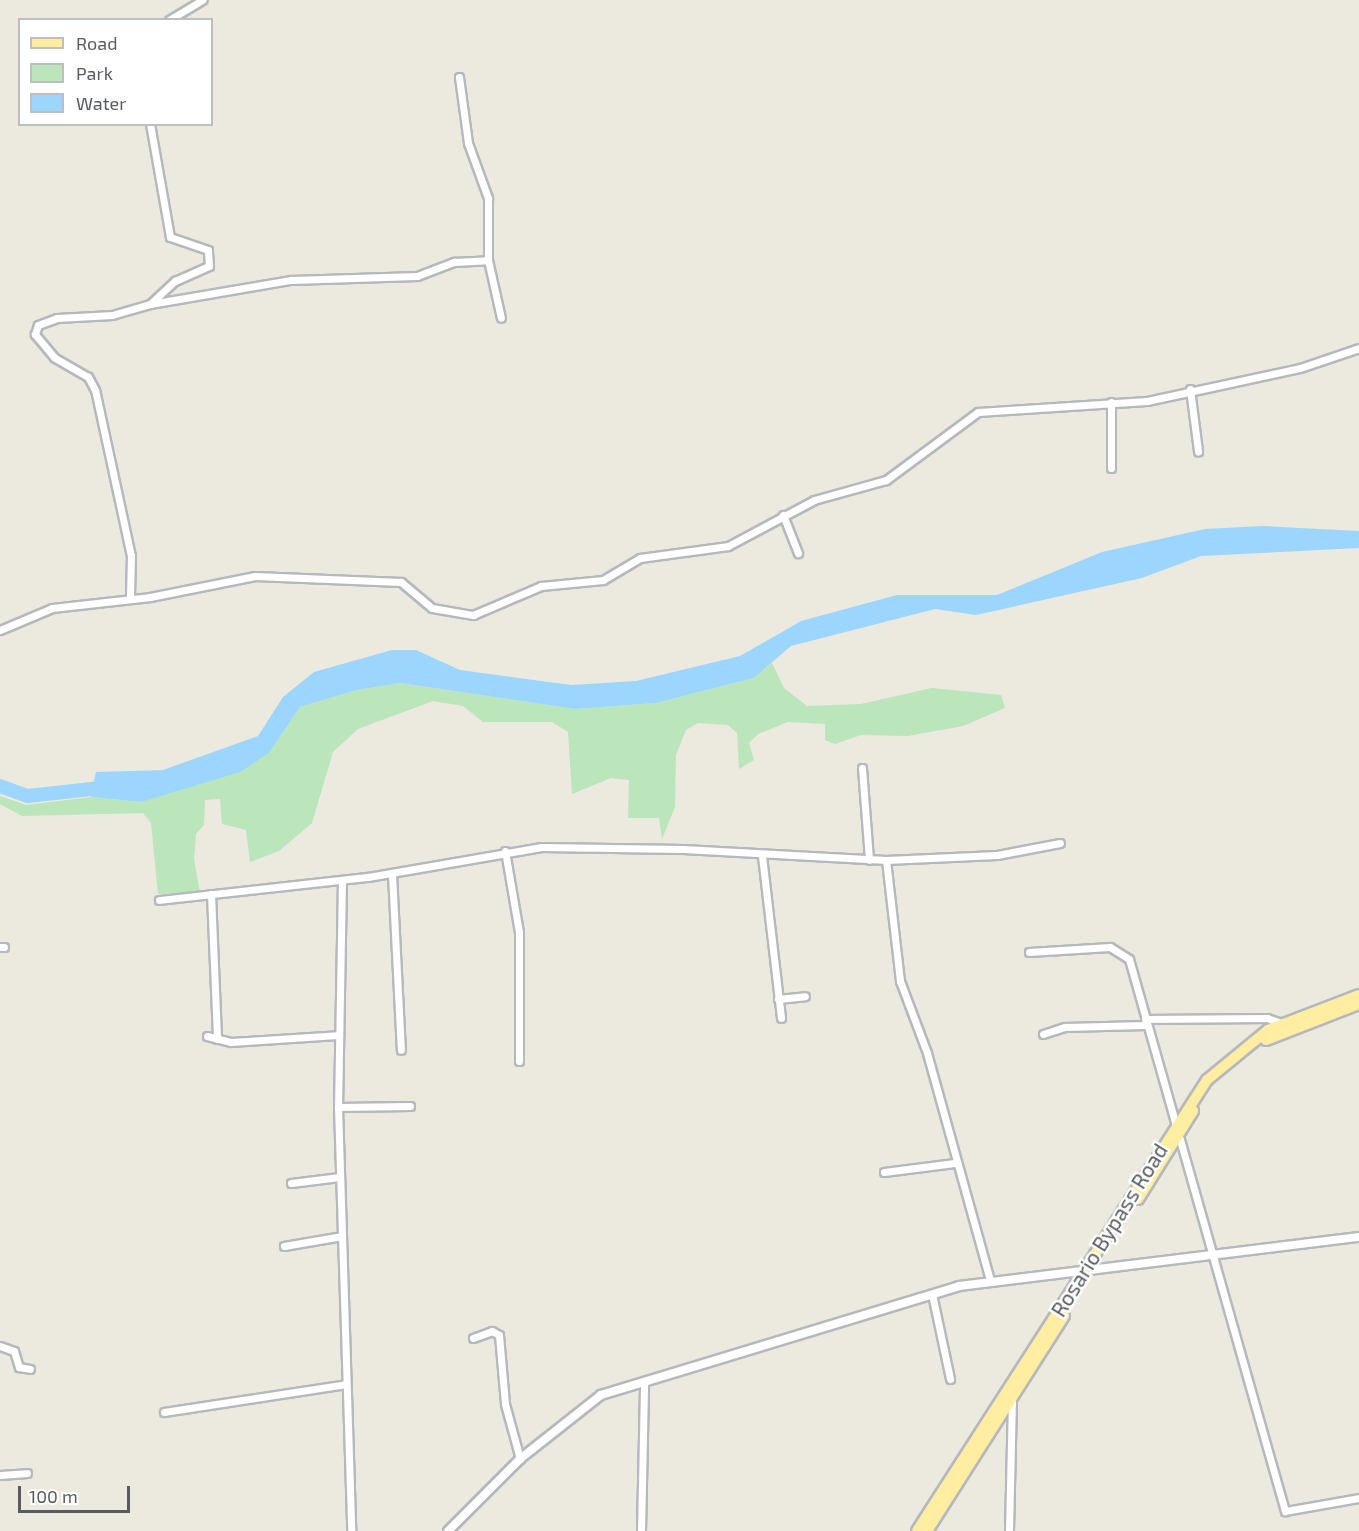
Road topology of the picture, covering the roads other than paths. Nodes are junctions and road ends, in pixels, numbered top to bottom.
1 (202, 0) edge
2 (172, 18) edge
3 (459, 77) dead end
4 (150, 126) edge
5 (488, 260) junction
6 (150, 304) junction
7 (501, 318) dead end
8 (1359, 348) edge
9 (1190, 389) junction
10 (1110, 402) junction
11 (1198, 451) dead end
12 (1111, 468) dead end
13 (783, 515) junction
14 (798, 553) dead end
15 (130, 596) junction
16 (0, 630) edge
17 (862, 768) dead end
18 (1060, 843) dead end
19 (505, 851) junction
20 (762, 856) junction
21 (869, 860) junction
22 (886, 860) junction
23 (392, 874) junction
24 (342, 880) junction
25 (212, 894) junction
26 (159, 900) dead end
27 (1029, 952) dead end
28 (1359, 995) edge
29 (805, 996) dead end
30 (778, 999) junction
31 (1359, 1004) edge
32 (781, 1018) dead end
33 (1145, 1022) junction
34 (1281, 1023) junction
35 (1043, 1034) dead end
36 (338, 1035) junction
37 (207, 1036) dead end
38 (216, 1039) junction
39 (401, 1050) dead end
40 (519, 1061) dead end
41 (410, 1106) dead end
42 (338, 1107) junction
43 (1175, 1132) junction
44 (954, 1163) junction
45 (884, 1172) dead end
46 (340, 1177) junction
47 (291, 1183) dead end
48 (342, 1236) junction
49 (1359, 1237) edge
50 (284, 1246) dead end
51 (1210, 1252) junction
52 (1091, 1265) junction
53 (990, 1280) junction
54 (932, 1294) junction
55 (473, 1338) dead end
56 (0, 1347) edge
57 (30, 1370) dead end
58 (950, 1380) dead end
59 (644, 1382) junction
60 (346, 1384) junction
61 (1012, 1397) junction
62 (164, 1412) dead end
63 (520, 1459) junction
64 (27, 1473) dead end
65 (0, 1475) edge
66 (1359, 1498) edge
67 (351, 1531) edge
68 (448, 1531) edge
69 (641, 1531) edge
70 (917, 1531) edge
71 (927, 1531) edge
72 (1009, 1531) edge

1 - 2 street
3 - 5 street
4 - 6 street
5 - 6 street
5 - 7 street
6 - 15 street
8 - 9 street
9 - 10 street
9 - 11 street
10 - 12 street
10 - 13 street
13 - 14 street
13 - 15 street
15 - 16 street
17 - 21 street
18 - 22 street
19 - 20 street
19 - 23 street
19 - 40 street
20 - 21 street
20 - 30 street
21 - 22 street
22 - 44 street
23 - 24 street
23 - 39 street
24 - 25 street
24 - 36 street
25 - 26 street
25 - 38 street
27 - 33 street
28 - 34 main road, Rosario Bypass Road
29 - 30 street
30 - 32 street
31 - 43 main road, Rosario Bypass Road
33 - 34 street
33 - 35 street
33 - 43 street
34 - 43 main road, Rosario Bypass Road
36 - 38 street
36 - 42 street
37 - 38 street
41 - 42 street
42 - 46 street
43 - 51 street
43 - 52 main road, Rosario Bypass Road
44 - 45 street
44 - 53 street
46 - 47 street
46 - 48 street
48 - 50 street
48 - 60 street
49 - 51 street
51 - 52 street
51 - 66 street
52 - 53 street
52 - 61 main road, Rosario Bypass Road
52 - 70 main road, Rosario Bypass Road
53 - 54 street
54 - 58 street
54 - 59 street
55 - 63 street
56 - 57 street
59 - 63 street
59 - 69 street
60 - 62 street
60 - 67 street
61 - 71 main road, Rosario Bypass Road
61 - 72 street
63 - 68 street
64 - 65 street

